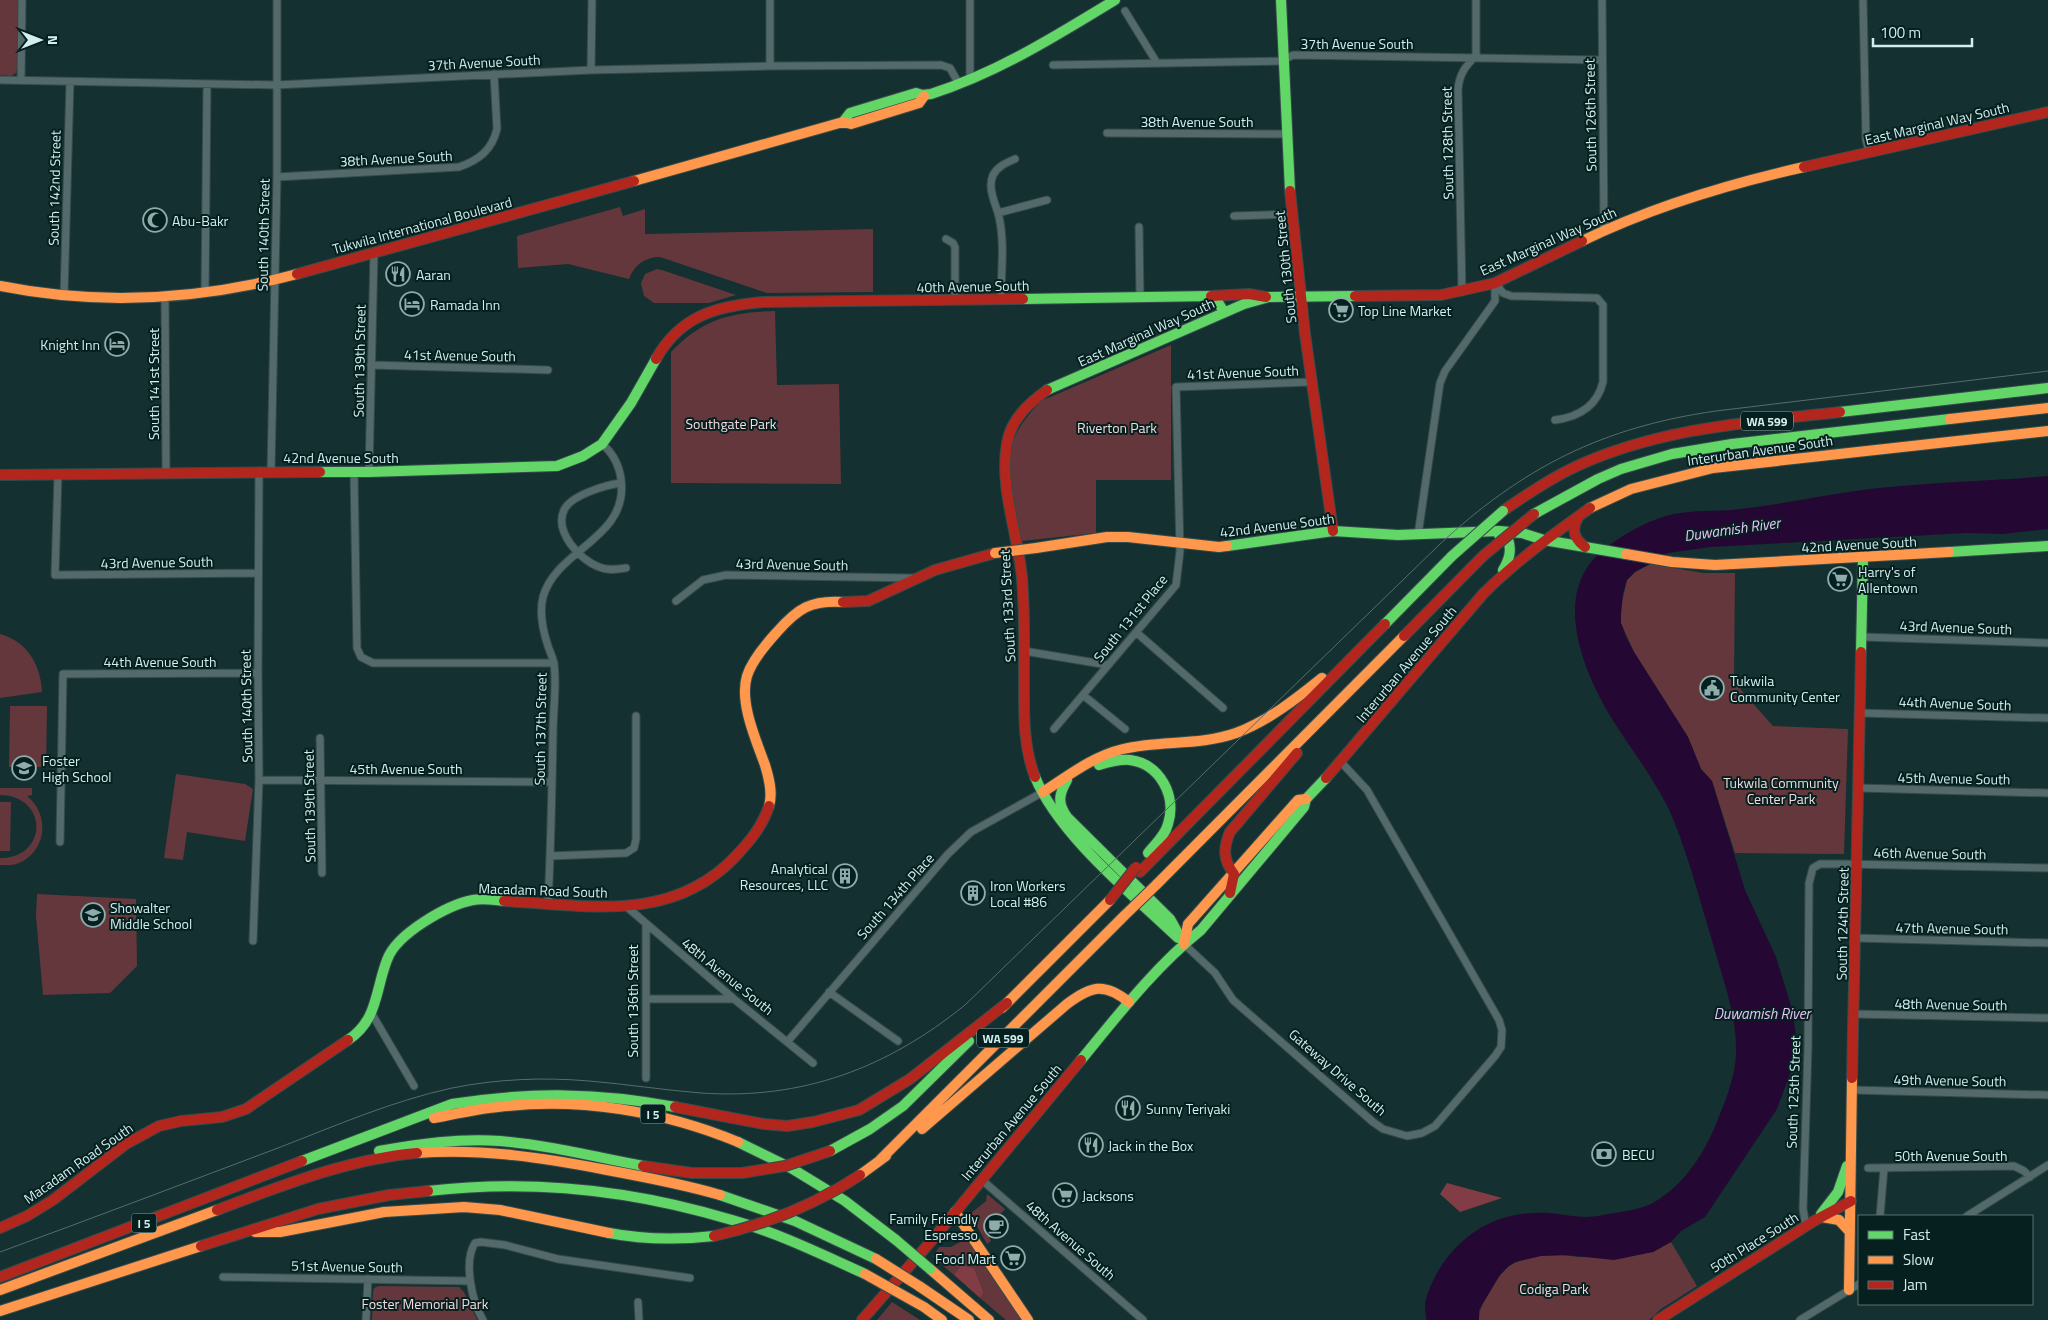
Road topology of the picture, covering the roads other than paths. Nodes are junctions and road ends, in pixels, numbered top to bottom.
1 (22, 0) edge
2 (277, 0) edge
3 (592, 0) edge
4 (770, 0) edge
5 (970, 0) edge
6 (1115, 0) edge
7 (1281, 0) edge
8 (1476, 0) edge
9 (1602, 0) edge
10 (1863, 0) edge
11 (1125, 11) dead end
12 (1476, 56) junction
13 (1602, 60) junction
14 (1282, 61) junction
15 (1157, 63) junction
16 (1053, 65) dead end
17 (770, 66) junction
18 (591, 70) junction
19 (494, 74) junction
20 (970, 79) junction
21 (0, 80) edge
22 (21, 80) junction
23 (70, 82) junction
24 (207, 84) junction
25 (959, 84) junction
26 (276, 85) junction
27 (2048, 112) edge
28 (1107, 133) dead end
29 (1286, 134) junction
30 (1869, 152) junction
31 (1015, 159) dead end
32 (277, 177) junction
33 (1047, 200) dead end
34 (998, 213) junction
35 (1293, 214) junction
36 (1234, 216) dead end
37 (1139, 227) dead end
38 (1604, 230) junction
39 (946, 239) dead end
40 (374, 252) junction
41 (274, 280) junction
42 (1495, 283) junction
43 (0, 286) edge
44 (1462, 292) junction
45 (204, 293) junction
46 (64, 296) junction
47 (165, 296) junction
48 (1211, 296) junction
49 (1140, 297) junction
50 (1269, 297) junction
51 (1300, 297) junction
52 (1002, 299) junction
53 (955, 300) junction
54 (1224, 312) junction
55 (371, 366) junction
56 (548, 370) dead end
57 (642, 382) joint
58 (1311, 382) junction
59 (2048, 383) edge
60 (1176, 387) joint
61 (2048, 388) edge
62 (2013, 394) junction
63 (2048, 408) edge
64 (1017, 419) joint
65 (1556, 420) dead end
66 (2048, 431) edge
67 (602, 444) junction
68 (259, 471) junction
69 (271, 471) junction
70 (166, 472) junction
71 (354, 472) junction
72 (369, 472) junction
73 (0, 475) edge
74 (58, 475) junction
75 (621, 483) junction
76 (1581, 513) junction
77 (1333, 531) junction
78 (1492, 531) junction
79 (1418, 534) junction
80 (1544, 540) junction
81 (1179, 544) junction
82 (2048, 546) edge
83 (1585, 547) junction
84 (578, 553) junction
85 (1863, 558) junction
86 (626, 568) dead end
87 (258, 573) junction
88 (915, 578) junction
89 (1497, 580) junction
90 (676, 601) dead end
91 (1137, 634) junction
92 (1372, 637) junction
93 (1863, 637) junction
94 (2048, 643) edge
95 (1024, 651) junction
96 (554, 663) junction
97 (1108, 665) junction
98 (1366, 672) junction
99 (258, 673) junction
100 (1083, 695) junction
101 (1223, 708) dead end
102 (1860, 713) junction
103 (636, 716) dead end
104 (2048, 718) edge
105 (1125, 728) dead end
106 (1054, 729) dead end
107 (320, 738) dead end
108 (1341, 762) junction
109 (259, 780) junction
110 (321, 780) junction
111 (1067, 780) junction
112 (552, 782) junction
113 (1858, 788) junction
114 (1043, 792) junction
115 (2048, 793) edge
116 (1306, 799) junction
117 (60, 842) dead end
118 (550, 856) junction
119 (1857, 864) junction
120 (1813, 868) joint
121 (2048, 868) edge
122 (1138, 870) junction
123 (322, 873) dead end
124 (1234, 874) junction
125 (1230, 893) junction
126 (548, 903) junction
127 (627, 907) junction
128 (646, 925) junction
129 (1856, 938) junction
130 (252, 941) dead end
131 (2048, 943) edge
132 (1184, 944) junction
133 (829, 992) junction
134 (646, 998) junction
135 (734, 999) junction
136 (1129, 1002) junction
137 (1007, 1003) junction
138 (372, 1014) junction
139 (1853, 1014) junction
140 (2048, 1018) edge
141 (788, 1041) junction
142 (898, 1041) dead end
143 (813, 1063) dead end
144 (646, 1078) dead end
145 (414, 1086) dead end
146 (1852, 1090) junction
147 (2048, 1095) edge
148 (381, 1132) junction
149 (1852, 1140) junction
150 (880, 1160) junction
151 (2048, 1165) edge
152 (289, 1168) junction
153 (1868, 1168) dead end
154 (1884, 1168) junction
155 (2030, 1177) junction
156 (982, 1180) junction
157 (1833, 1200) junction
158 (1851, 1201) junction
159 (955, 1212) junction
160 (1880, 1215) edge
161 (1969, 1215) edge
162 (1813, 1222) junction
163 (0, 1228) edge
164 (244, 1232) junction
165 (1850, 1232) junction
166 (0, 1277) edge
167 (223, 1277) dead end
168 (690, 1278) dead end
169 (368, 1279) junction
170 (470, 1281) junction
171 (1858, 1285) edge
172 (0, 1290) edge
173 (1850, 1290) junction
174 (638, 1302) dead end
175 (0, 1311) edge
176 (366, 1320) edge
177 (484, 1320) edge
178 (638, 1320) edge
179 (862, 1320) edge
180 (942, 1320) edge
181 (969, 1320) edge
182 (989, 1320) edge
183 (1028, 1320) edge
184 (1144, 1320) edge
185 (1658, 1320) edge
186 (1800, 1320) edge

1 - 22 street
2 - 26 street, South 140th Street
3 - 18 street
4 - 17 street
5 - 20 street
6 - 20 main road, Tukwila International Boulevard
7 - 14 main road, South 130th Street
8 - 12 street
9 - 13 street, South 126th Street
10 - 30 street
11 - 15 street
12 - 13 street, 37th Avenue South
12 - 14 street, 37th Avenue South
12 - 44 street, South 128th Street
13 - 38 street, South 126th Street
14 - 15 street, 37th Avenue South
14 - 29 main road, South 130th Street
15 - 16 street, 37th Avenue South
17 - 18 street, 37th Avenue South
17 - 25 street, 37th Avenue South
18 - 19 street, 37th Avenue South
19 - 26 street, 37th Avenue South
19 - 32 street, 38th Avenue South
20 - 25 main road, Tukwila International Boulevard
21 - 22 street, 37th Avenue South
22 - 23 street, 37th Avenue South
23 - 24 street, 37th Avenue South
23 - 46 street, South 142nd Street
24 - 26 street, 37th Avenue South
24 - 45 street
25 - 40 main road, Tukwila International Boulevard
26 - 32 street, South 140th Street
27 - 30 main road, East Marginal Way South
28 - 29 street, 38th Avenue South
29 - 35 main road, South 130th Street
30 - 38 main road, East Marginal Way South
31 - 34 street
32 - 41 street, South 140th Street
33 - 34 street
34 - 52 street
35 - 36 street
35 - 51 main road, South 130th Street
37 - 49 street
38 - 42 main road, East Marginal Way South
39 - 53 street
40 - 41 main road, Tukwila International Boulevard
40 - 55 street, South 139th Street
41 - 45 main road, Tukwila International Boulevard
41 - 69 street, South 140th Street
42 - 44 main road, East Marginal Way South
42 - 65 street
42 - 79 street
43 - 46 main road, Tukwila International Boulevard
44 - 51 main road, East Marginal Way South
45 - 47 main road, Tukwila International Boulevard
46 - 47 main road, Tukwila International Boulevard
47 - 70 street, South 141st Street
48 - 49 main road, 40th Avenue South
48 - 50 main road, 40th Avenue South
48 - 54 main road
49 - 52 main road, 40th Avenue South
50 - 51 main road, East Marginal Way South
50 - 54 main road, East Marginal Way South
51 - 58 main road, South 130th Street
52 - 53 main road, 40th Avenue South
53 - 57 main road, 40th Avenue South
54 - 64 main road, East Marginal Way South
55 - 56 street, 41st Avenue South
55 - 72 street, South 139th Street
57 - 67 main road, 42nd Avenue South
58 - 60 street, 41st Avenue South
58 - 77 main road, South 130th Street
59 - 62 main road
60 - 81 street, South 131st Place
61 - 62 main road, WA 599
62 - 92 main road, WA 599, bridge
63 - 98 main road, WA 599, bridge
64 - 95 main road, South 133rd Street
66 - 76 main road, Interurban Avenue South
67 - 72 main road, 42nd Avenue South
67 - 75 street, South 137th Street
68 - 69 main road, 42nd Avenue South
68 - 70 main road, 42nd Avenue South
68 - 87 street, South 140th Street
69 - 71 main road, 42nd Avenue South
70 - 74 main road, 42nd Avenue South
71 - 72 main road, 42nd Avenue South
71 - 96 street
73 - 74 main road, 42nd Avenue South
74 - 87 street, 43rd Avenue South
75 - 84 street, South 137th Street
75 - 84 street
76 - 80 main road, Interurban Avenue South
76 - 83 main road
77 - 79 main road, 42nd Avenue South
77 - 81 main road, 42nd Avenue South
78 - 79 main road, 42nd Avenue South
78 - 80 main road, 42nd Avenue South
78 - 89 main road
80 - 83 main road, 42nd Avenue South
80 - 89 main road, Interurban Avenue South
81 - 88 main road, 42nd Avenue South, bridge
81 - 91 street, South 131st Place
82 - 85 main road, 42nd Avenue South
83 - 85 main road, 42nd Avenue South
84 - 86 street
84 - 96 street, South 137th Street
85 - 93 main road, South 124th Street
87 - 99 street, South 140th Street
88 - 90 street, 43rd Avenue South
88 - 127 main road, Macadam Road South
89 - 108 main road, Interurban Avenue South
91 - 97 street, South 131st Place
91 - 101 street
92 - 114 main road
92 - 122 main road, WA 599
93 - 94 street, 43rd Avenue South
93 - 102 main road, South 124th Street
95 - 97 street
95 - 114 main road, South 133rd Street
96 - 112 street, South 137th Street
97 - 100 street, South 131st Place
98 - 124 main road
98 - 150 main road, WA 599, bridge
99 - 109 street, South 140th Street
99 - 117 street, 44th Avenue South
100 - 105 street
100 - 106 street, South 131st Place
102 - 104 street, 44th Avenue South
102 - 113 main road, South 124th Street
103 - 118 street
107 - 110 street, South 139th Street
108 - 116 main road, Interurban Avenue South
108 - 132 street, Gateway Drive South
109 - 110 street, 45th Avenue South
109 - 130 street, South 140th Street
110 - 112 street, 45th Avenue South
110 - 123 street, South 139th Street
111 - 114 main road
111 - 122 main road
111 - 132 main road
112 - 118 street, South 137th Street
113 - 115 street, 45th Avenue South
113 - 119 main road, South 124th Street
114 - 132 main road, Gateway Drive South
114 - 133 street, South 134th Place
116 - 124 main road, Interurban Avenue South
116 - 125 main road, Interurban Avenue South
118 - 126 street, South 137th Street
119 - 120 street, 46th Avenue South
119 - 121 street, 46th Avenue South
119 - 129 main road, South 124th Street
120 - 162 street, South 125th Street
122 - 137 main road, WA 599, bridge
124 - 125 main road
124 - 132 main road, Interurban Avenue South
125 - 132 main road, Interurban Avenue South
126 - 127 main road, Macadam Road South
126 - 138 main road, Macadam Road South
127 - 128 street, 48th Avenue South
128 - 134 street, South 136th Street
128 - 135 street, 48th Avenue South
129 - 131 street, 47th Avenue South
129 - 139 main road, South 124th Street
132 - 136 main road, Interurban Avenue South
133 - 141 street, South 134th Place
133 - 142 street
134 - 135 street
134 - 144 street, South 136th Street
135 - 141 street, 48th Avenue South
136 - 150 main road
136 - 156 main road, Interurban Avenue South
137 - 148 main road
137 - 152 main road, WA 599, bridge
138 - 145 street
138 - 163 main road, Macadam Road South
139 - 140 street, 48th Avenue South
139 - 146 main road, South 124th Street
141 - 143 street, 48th Avenue South
146 - 147 street, 49th Avenue South
146 - 149 main road, South 124th Street
148 - 152 main road, I 5
148 - 182 main road, I 5, bridge
149 - 157 main road
149 - 158 main road, South 124th Street
150 - 164 main road, WA 599, bridge
151 - 155 street
152 - 166 main road, I 5
153 - 154 street, 50th Avenue South
154 - 155 street, 50th Avenue South
154 - 160 street
155 - 161 street
156 - 159 main road, Interurban Avenue South
156 - 184 street, 48th Avenue South
157 - 158 main road
157 - 162 main road
158 - 162 main road, 50th Place South
158 - 165 main road, South 124th Street
159 - 179 main road, Interurban Avenue South
159 - 183 main road
162 - 165 main road
162 - 185 main road, 50th Place South
164 - 175 main road
164 - 180 main road, bridge
165 - 173 main road, South 124th Street
167 - 169 street, 51st Avenue South
168 - 170 street
169 - 170 street, 51st Avenue South
169 - 176 street
170 - 177 street
171 - 173 street
172 - 181 main road, I 5, bridge
173 - 186 street
174 - 178 street

